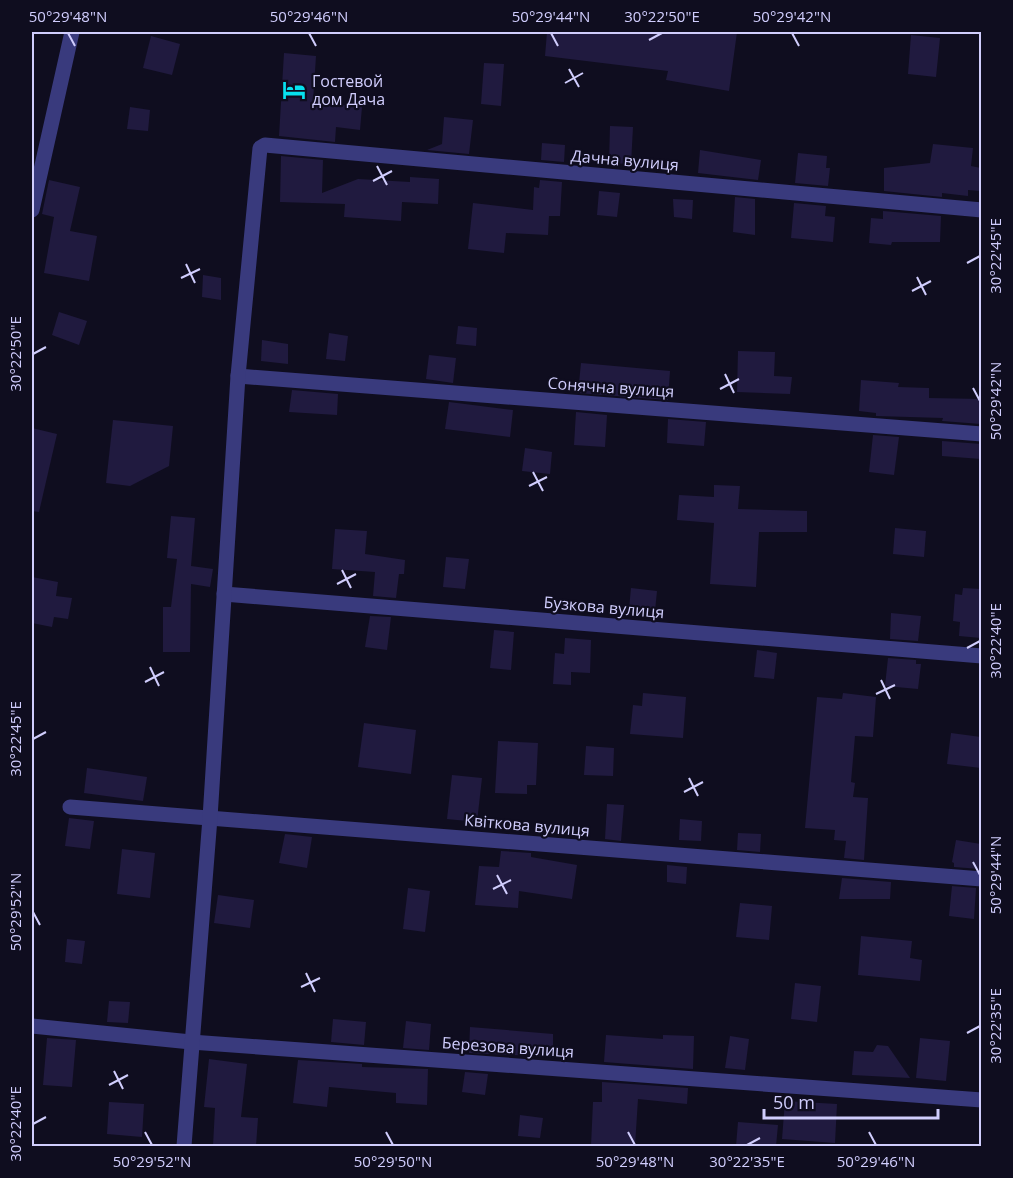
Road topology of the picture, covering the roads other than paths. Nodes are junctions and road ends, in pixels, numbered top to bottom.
1 (72, 32) edge
2 (32, 210) edge
3 (981, 210) edge
4 (238, 376) junction
5 (981, 434) edge
6 (224, 594) junction
7 (981, 656) edge
8 (70, 807) dead end
9 (210, 818) junction
10 (981, 879) edge
11 (32, 1026) edge
12 (191, 1042) junction
13 (981, 1100) edge
14 (184, 1146) edge

1 - 2 street
3 - 4 street, Дачна вулиця
4 - 5 street, Сонячна вулиця
4 - 6 street
6 - 7 street, Бузкова вулиця
6 - 9 street
8 - 9 street, Квіткова вулиця
9 - 10 street, Квіткова вулиця
9 - 12 street
11 - 12 street, Березова вулиця
12 - 13 street, Березова вулиця
12 - 14 street

